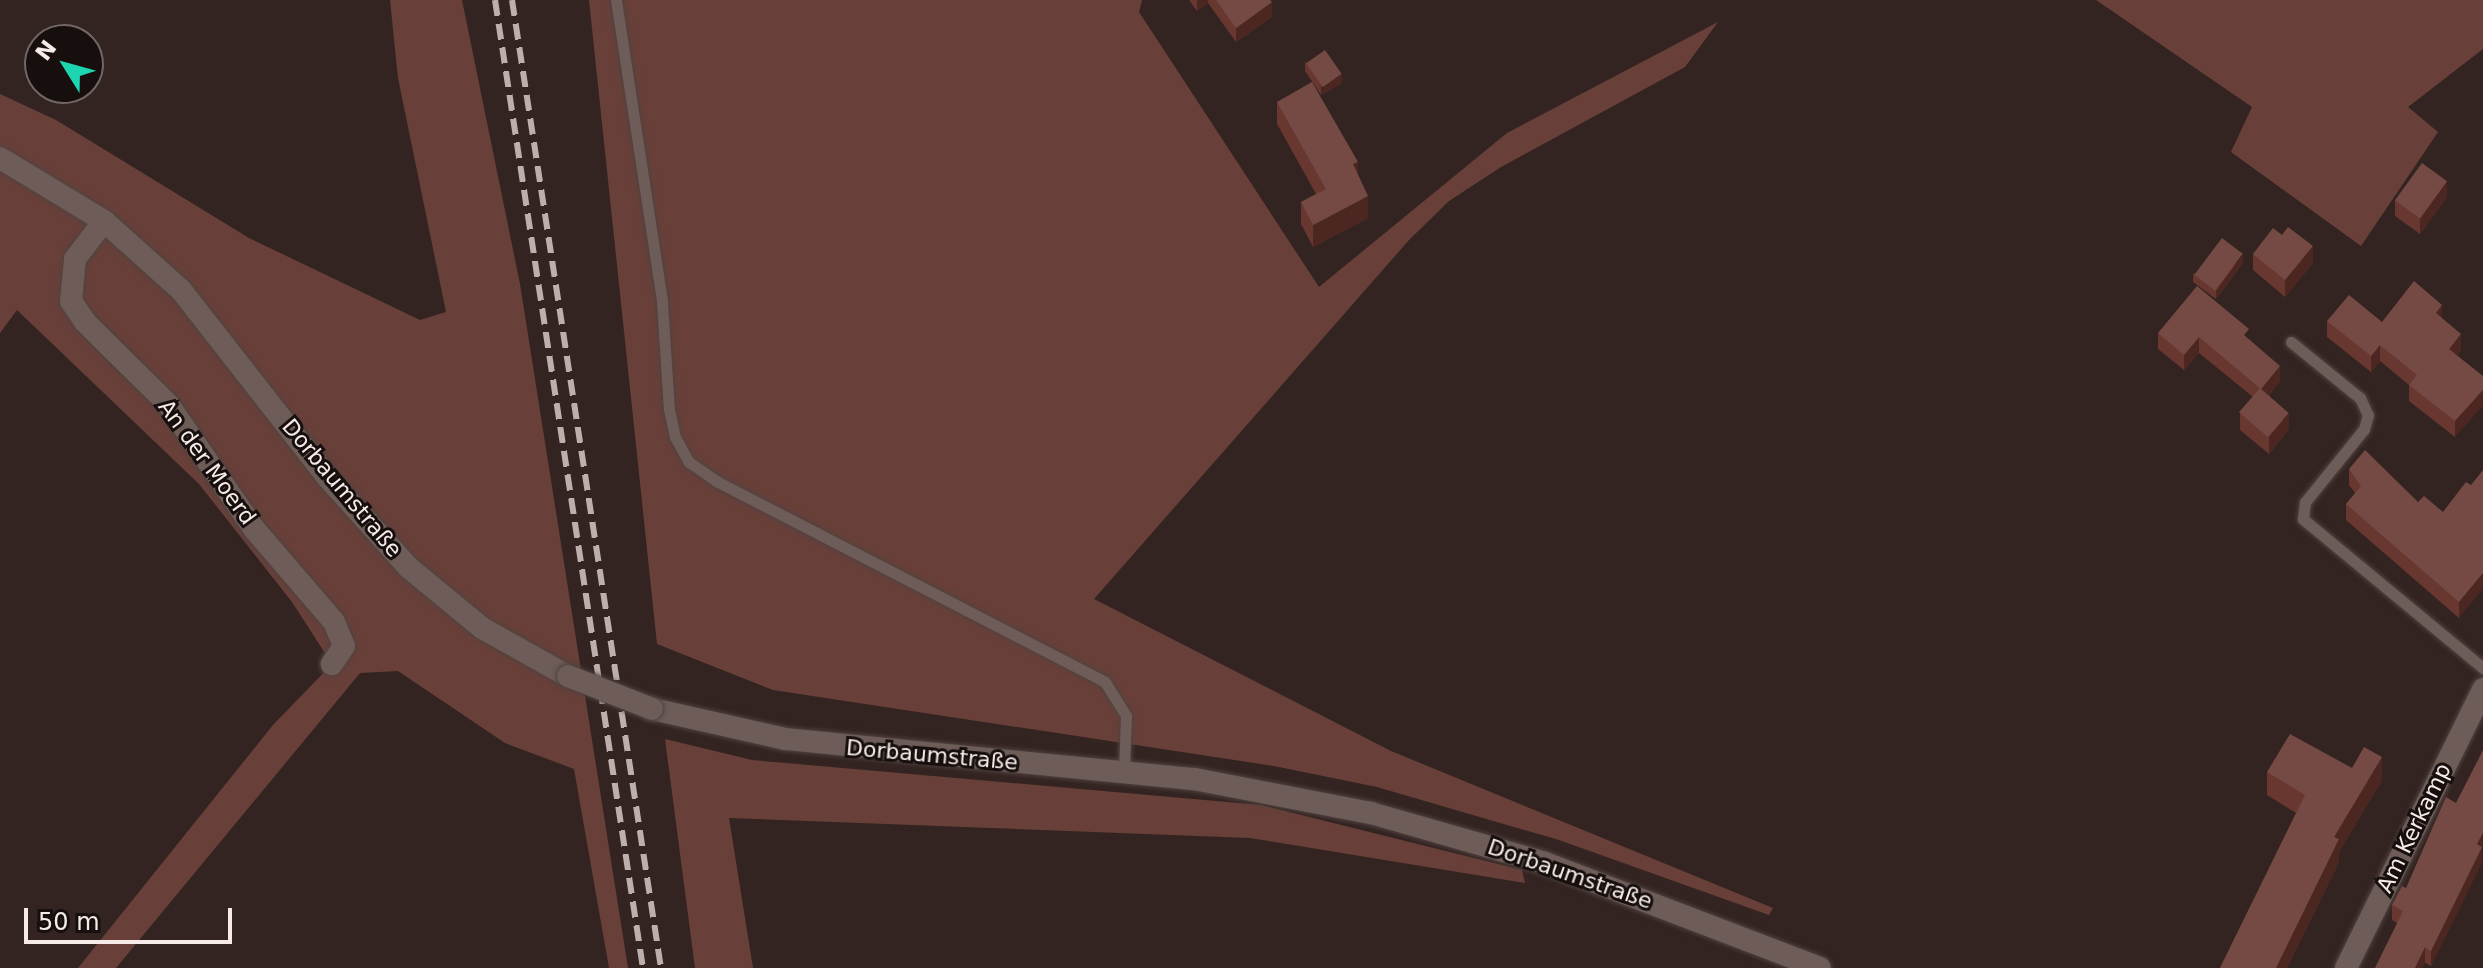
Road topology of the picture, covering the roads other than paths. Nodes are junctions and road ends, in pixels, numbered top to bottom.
1 (616, 0) edge
2 (0, 158) edge
3 (104, 221) junction
4 (2291, 342) dead end
5 (332, 664) dead end
6 (2483, 668) edge
7 (2483, 689) edge
8 (1124, 771) junction
9 (1820, 968) edge
10 (2346, 968) edge

1 - 8 lane
2 - 3 street, Dorbaumstraße
3 - 5 street, An der Moerd
3 - 8 street, Dorbaumstraße, bridge
4 - 6 lane
7 - 10 street, Am Kerkamp
8 - 9 street, Dorbaumstraße

